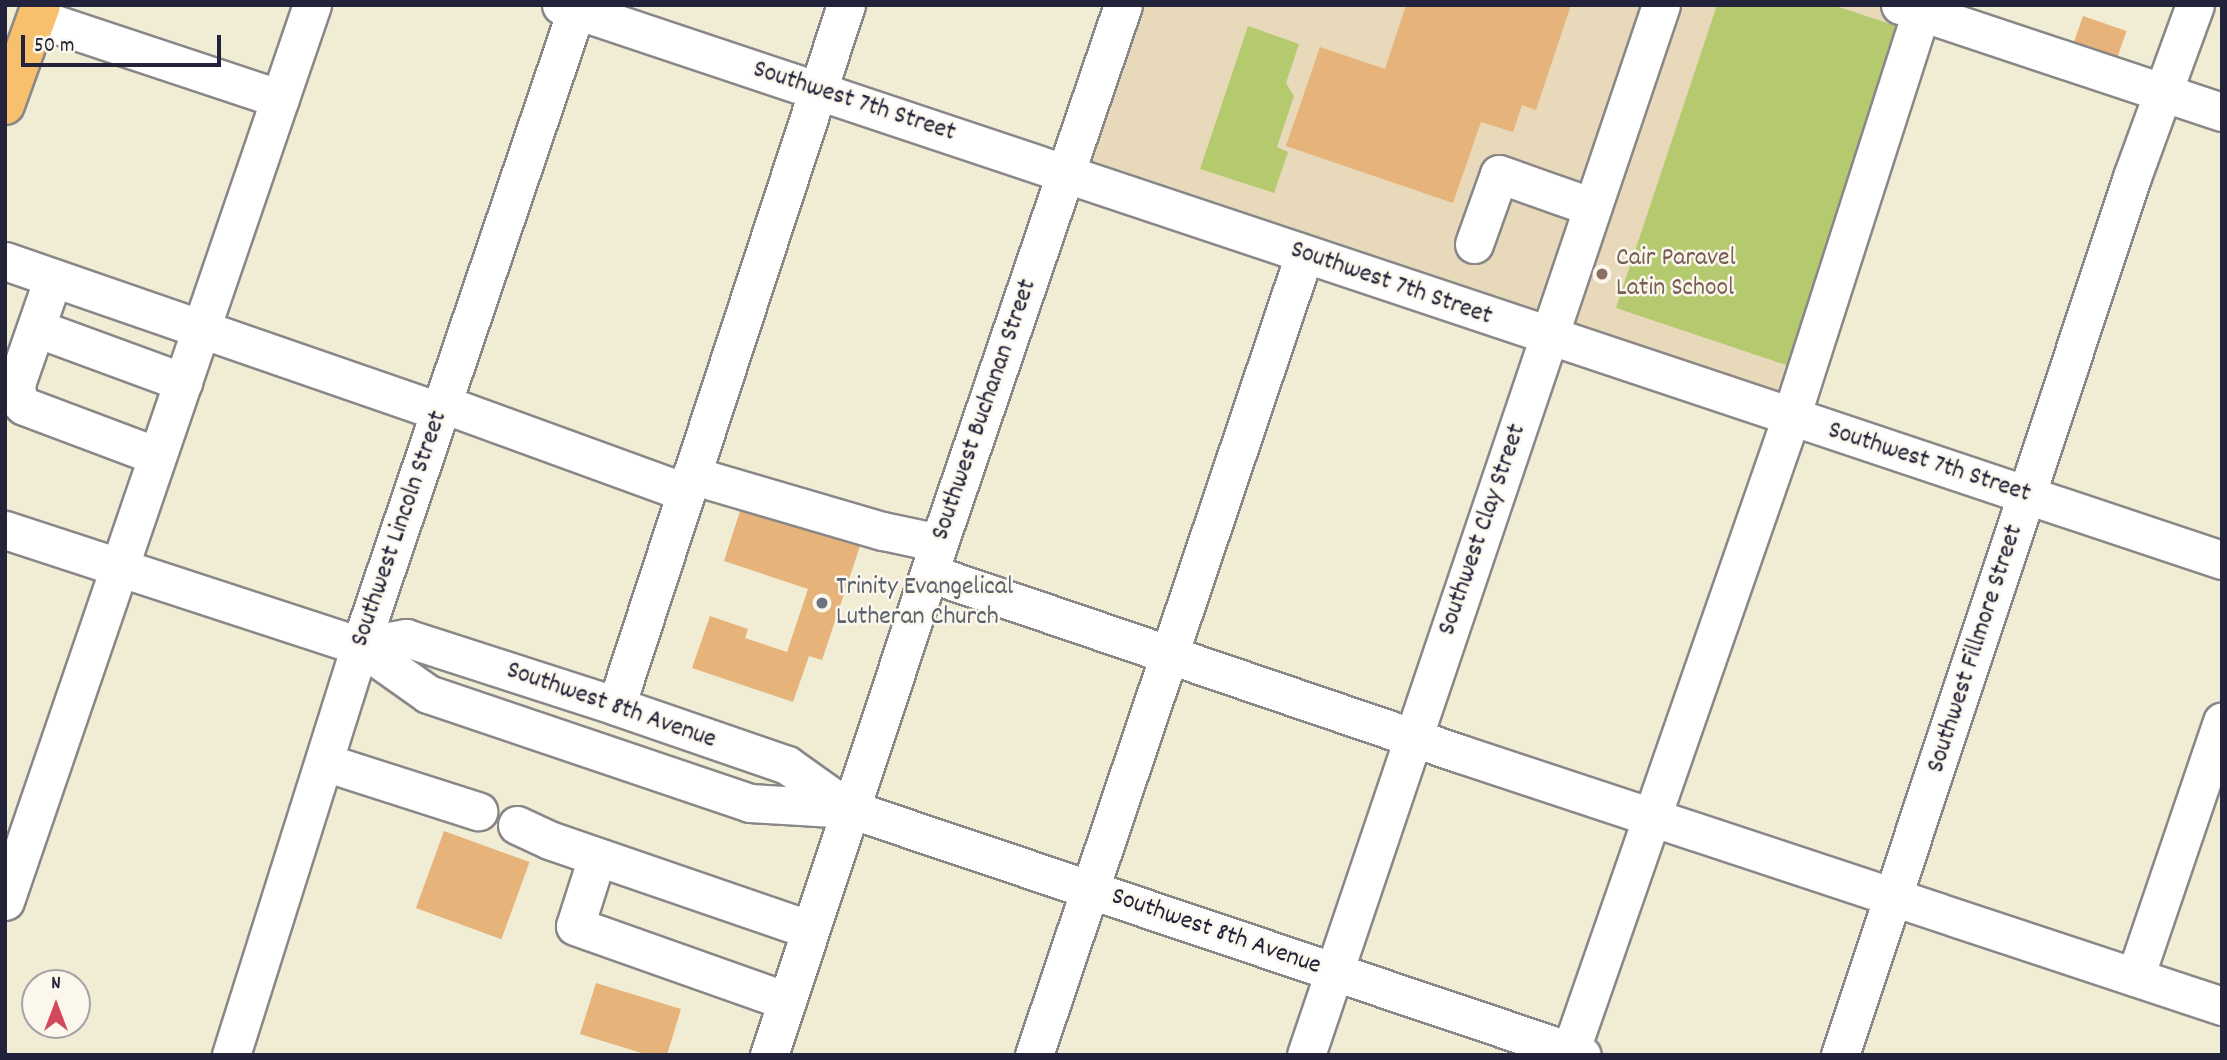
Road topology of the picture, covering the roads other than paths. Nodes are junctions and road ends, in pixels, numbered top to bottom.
1 (312, 5) edge
2 (846, 5) edge
3 (1123, 5) edge
4 (1661, 5) edge
5 (2195, 5) edge
6 (572, 7) edge
7 (1915, 8) edge
8 (28, 25) edge
9 (817, 89) junction
10 (2166, 92) junction
11 (279, 99) junction
12 (5, 105) edge
13 (2222, 112) edge
14 (1066, 173) junction
15 (1592, 208) junction
16 (1474, 244) dead end
17 (1304, 255) junction
18 (5, 261) edge
19 (53, 278) junction
20 (36, 328) junction
21 (201, 329) junction
22 (1549, 337) junction
23 (183, 382) junction
24 (441, 408) junction
25 (1791, 416) junction
26 (157, 456) junction
27 (688, 483) junction
28 (2027, 495) junction
29 (5, 530) edge
30 (934, 558) junction
31 (2222, 560) edge
32 (119, 567) junction
33 (360, 646) junction
34 (1169, 653) junction
35 (616, 706) junction
36 (2222, 720) edge
37 (1413, 737) junction
38 (324, 762) junction
39 (850, 810) junction
40 (478, 811) dead end
41 (1652, 815) junction
42 (517, 825) dead end
43 (597, 857) junction
44 (1090, 890) junction
45 (1893, 896) junction
46 (5, 901) edge
47 (810, 930) junction
48 (1334, 972) junction
49 (2135, 977) junction
50 (787, 1001) junction
51 (2222, 1006) edge
52 (1574, 1053) edge
53 (231, 1055) edge
54 (769, 1055) edge
55 (1034, 1055) edge
56 (1306, 1055) edge
57 (1840, 1055) edge

1 - 11 street
2 - 9 street
3 - 14 street, Southwest Buchanan Street
4 - 15 street, Southwest Clay Street
5 - 10 street, Southwest Fillmore Street
6 - 9 street, Southwest 7th Street
6 - 24 street, Southwest Lincoln Street
7 - 10 street
7 - 25 street
8 - 11 street
8 - 12 main road
9 - 14 street, Southwest 7th Street
9 - 27 street
10 - 13 street
10 - 28 street, Southwest Fillmore Street
11 - 21 street
14 - 17 street, Southwest 7th Street
14 - 30 street, Southwest Buchanan Street
15 - 16 street
15 - 22 street, Southwest Clay Street
17 - 22 street, Southwest 7th Street
17 - 34 street
18 - 19 street
19 - 20 street
19 - 21 street
20 - 23 street
20 - 26 street
21 - 23 street
21 - 24 street
22 - 25 street, Southwest 7th Street
22 - 37 street, Southwest Clay Street
23 - 26 street
24 - 27 street
24 - 33 street, Southwest Lincoln Street
25 - 28 street, Southwest 7th Street
25 - 41 street
26 - 32 street
27 - 30 street
27 - 35 street
28 - 31 street, Southwest 7th Street
28 - 45 street, Southwest Fillmore Street
29 - 32 street, Southwest 8th Avenue
30 - 34 street
30 - 39 street, Southwest Buchanan Street
32 - 33 street, Southwest 8th Avenue
32 - 46 street
33 - 35 street, Southwest 8th Avenue
33 - 38 street, Southwest Lincoln Street
33 - 39 street, Southwest 8th Avenue
34 - 37 street
34 - 44 street
35 - 39 street, Southwest 8th Avenue
36 - 49 street
37 - 41 street
37 - 48 street, Southwest Clay Street
38 - 40 street
38 - 53 street, Southwest Lincoln Street
39 - 44 street, Southwest 8th Avenue
39 - 47 street, Southwest Buchanan Street
41 - 45 street
41 - 52 street
42 - 43 street
43 - 47 street
43 - 50 street
44 - 48 street, Southwest 8th Avenue
44 - 55 street
45 - 49 street
45 - 57 street, Southwest Fillmore Street
47 - 50 street, Southwest Buchanan Street
48 - 52 street, Southwest 8th Avenue
48 - 56 street, Southwest Clay Street
49 - 51 street
50 - 54 street, Southwest Buchanan Street

